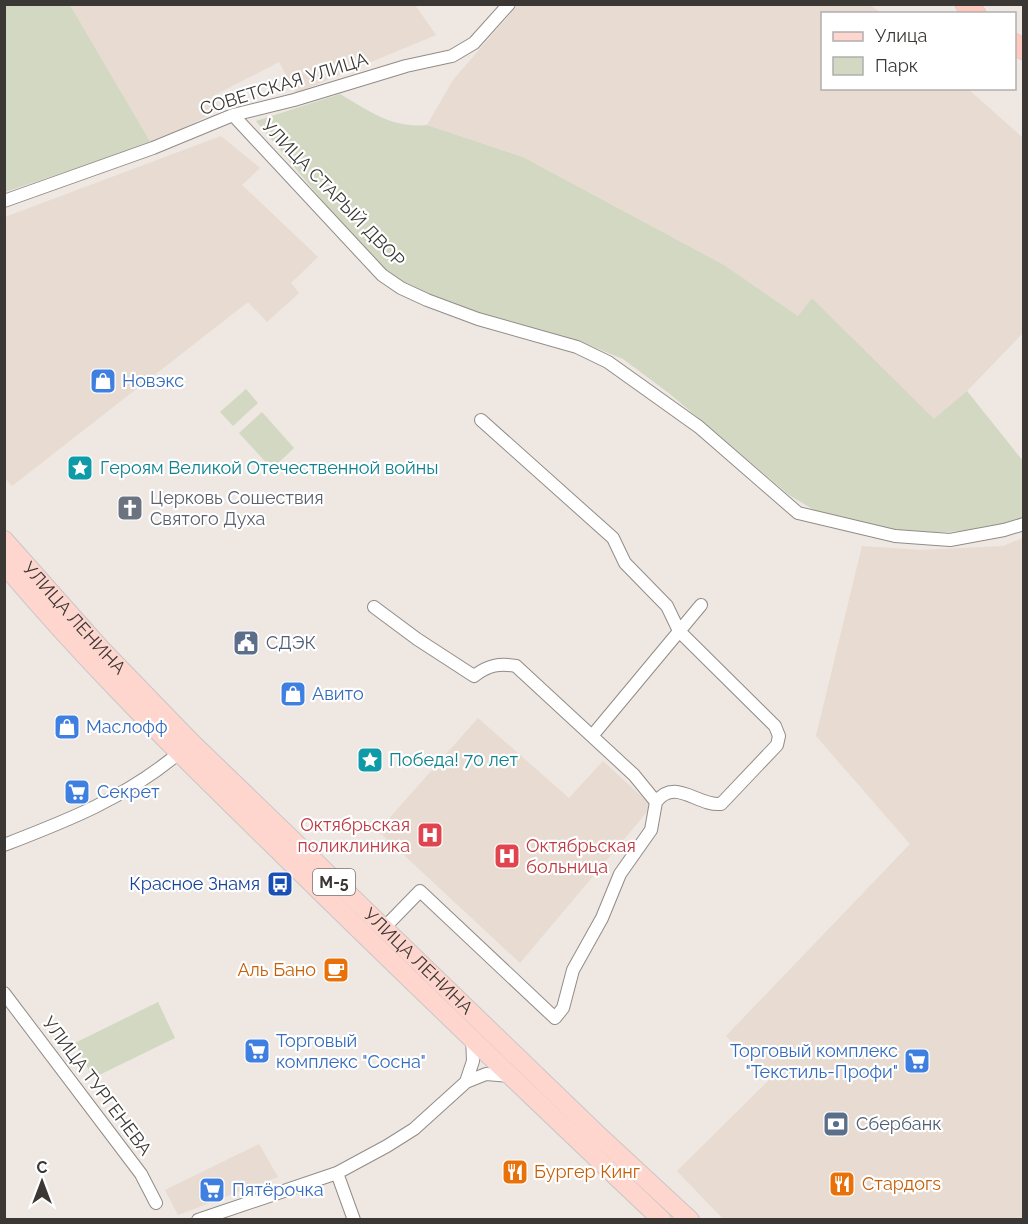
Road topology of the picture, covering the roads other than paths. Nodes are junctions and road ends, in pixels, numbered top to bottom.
1 (509, 4) edge
2 (233, 115) junction
3 (4, 201) edge
4 (481, 420) dead end
5 (1023, 524) edge
6 (4, 540) edge
7 (4, 564) edge
8 (700, 605) dead end
9 (375, 607) dead end
10 (679, 632) junction
11 (592, 736) junction
12 (179, 753) junction
13 (656, 802) junction
14 (4, 845) edge
15 (383, 928) junction
16 (4, 993) edge
17 (472, 1037) junction
18 (514, 1077) junction
19 (466, 1082) junction
20 (337, 1173) junction
21 (156, 1203) dead end
22 (198, 1220) edge
23 (354, 1220) edge
24 (662, 1220) edge
25 (690, 1220) edge

1 - 2 street, СОВЕТСКАЯ УЛИЦА
2 - 3 street, СОВЕТСКАЯ УЛИЦА
2 - 5 street, УЛИЦА СТАРЫЙ ДВОР
4 - 10 street
6 - 15 main road, УЛИЦА ЛЕНИНА / М-5
7 - 12 main road, УЛИЦА ЛЕНИНА / М-5
8 - 10 street
9 - 11 street
10 - 11 street
10 - 13 street
11 - 13 street
12 - 14 street
12 - 17 main road, УЛИЦА ЛЕНИНА / М-5
13 - 15 street
15 - 25 main road, УЛИЦА ЛЕНИНА / М-5
16 - 21 street, УЛИЦА ТУРГЕНЕВА
17 - 18 main road, УЛИЦА ЛЕНИНА / М-5
17 - 19 street
18 - 19 street
18 - 24 main road, УЛИЦА ЛЕНИНА / М-5
19 - 20 street
20 - 22 street
20 - 23 street

